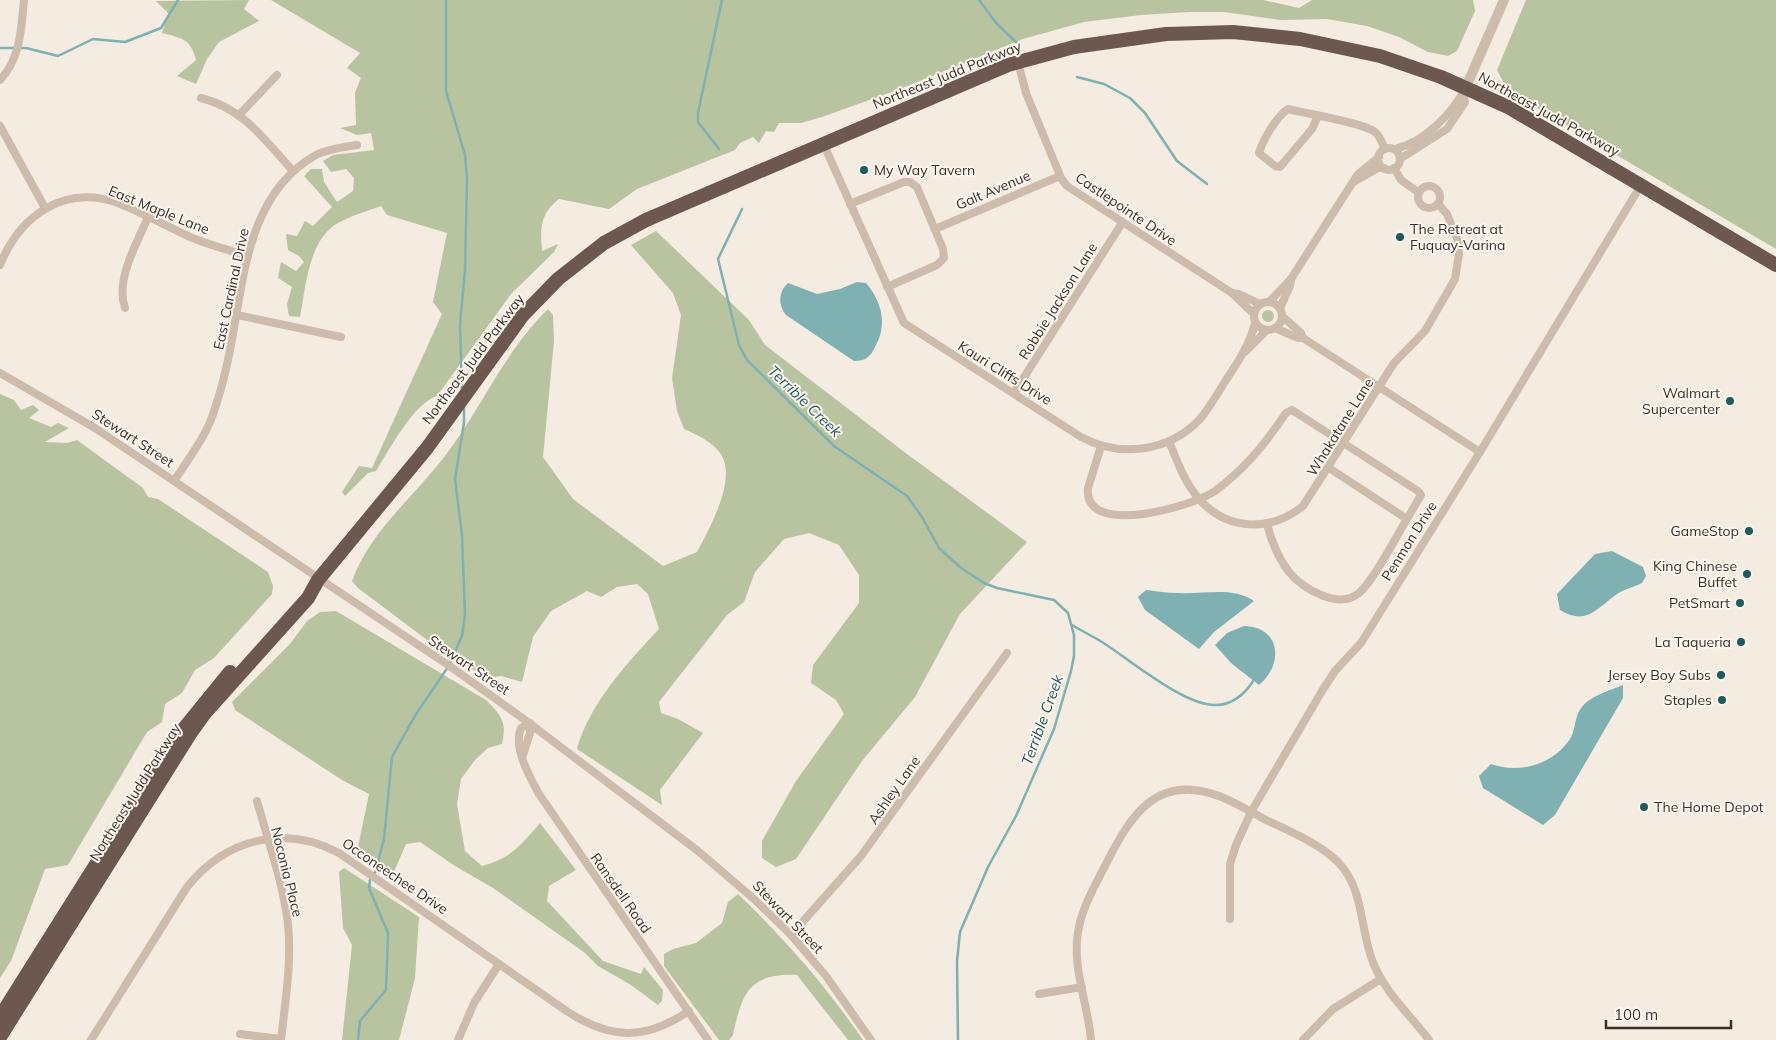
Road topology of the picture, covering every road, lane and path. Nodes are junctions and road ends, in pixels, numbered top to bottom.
1 (24, 0) edge
2 (1504, 0) edge
3 (1018, 62) junction
4 (277, 75) dead end
5 (0, 80) edge
6 (1464, 91) junction
7 (201, 98) dead end
8 (240, 114) junction
9 (1318, 116) junction
10 (0, 126) edge
11 (823, 143) junction
12 (357, 145) dead end
13 (1385, 149) junction
14 (1394, 149) junction
15 (1379, 157) junction
16 (1400, 159) junction
17 (1384, 168) junction
18 (1394, 168) junction
19 (293, 171) junction
20 (1060, 176) junction
21 (1355, 181) junction
22 (1641, 185) junction
23 (1418, 192) junction
24 (850, 204) junction
25 (1438, 204) junction
26 (45, 208) junction
27 (148, 217) junction
28 (1122, 223) junction
29 (935, 229) junction
30 (248, 256) junction
31 (0, 264) edge
32 (1776, 264) edge
33 (1291, 279) junction
34 (886, 287) junction
35 (1232, 293) junction
36 (1268, 302) junction
37 (1260, 304) junction
38 (125, 308) dead end
39 (1281, 312) junction
40 (237, 315) junction
41 (1254, 318) junction
42 (1271, 329) junction
43 (341, 337) dead end
44 (1303, 338) junction
45 (1245, 352) junction
46 (0, 373) edge
47 (1380, 387) junction
48 (1014, 393) junction
49 (1169, 441) junction
50 (1345, 443) junction
51 (1101, 446) junction
52 (1480, 452) junction
53 (1329, 468) junction
54 (174, 481) junction
55 (1200, 500) junction
56 (1407, 520) junction
57 (1267, 524) junction
58 (318, 580) junction
59 (1007, 653) dead end
60 (530, 723) junction
61 (257, 801) dead end
62 (1251, 812) junction
63 (267, 840) junction
64 (1230, 919) dead end
65 (792, 935) junction
66 (499, 964) junction
67 (1381, 979) junction
68 (1082, 987) junction
69 (1039, 994) dead end
70 (688, 1011) junction
71 (0, 1017) edge
72 (240, 1034) dead end
73 (0, 1037) edge
74 (91, 1040) edge
75 (281, 1040) edge
76 (458, 1040) edge
77 (708, 1040) edge
78 (871, 1040) edge
79 (1091, 1040) edge
80 (1303, 1040) edge
81 (1429, 1040) edge

1 - 5 street
2 - 6 street
3 - 6 highway, Northeast Judd Parkway
3 - 11 highway, Northeast Judd Parkway
3 - 20 street, Castlepointe Drive
4 - 8 street
6 - 14 street
6 - 16 street
6 - 22 highway, Northeast Judd Parkway
7 - 8 street
8 - 19 street
9 - 9 street
9 - 13 street
10 - 26 street
11 - 24 street, Kauri Cliffs Drive
11 - 58 highway, Northeast Judd Parkway
12 - 19 street, East Cardinal Drive
13 - 14 street
13 - 15 street
14 - 16 street
15 - 17 street
15 - 21 street
16 - 18 street
17 - 18 street
17 - 21 street
18 - 23 street
19 - 30 street, East Cardinal Drive
20 - 28 street, Castlepointe Drive
20 - 29 street, Galt Avenue
21 - 33 street
22 - 32 highway, Northeast Judd Parkway
22 - 52 street, Penmon Drive
23 - 25 street
23 - 25 street
24 - 29 street
24 - 34 street, Kauri Cliffs Drive
25 - 47 street, Whakatane Lane
26 - 27 street, East Maple Lane
26 - 31 street, East Maple Lane
27 - 30 street, East Maple Lane
27 - 38 street
28 - 35 street, Castlepointe Drive
28 - 48 street, Robbie Jackson Lane
29 - 34 street
30 - 40 street, East Cardinal Drive
33 - 36 street
33 - 39 street
34 - 48 street, Kauri Cliffs Drive
35 - 37 street, Castlepointe Drive
35 - 41 street, Castlepointe Drive
36 - 37 street
36 - 39 street
37 - 41 street
39 - 42 street
39 - 44 street
40 - 43 street
40 - 54 street, East Cardinal Drive
41 - 42 street
41 - 45 street, Kauri Cliffs Drive
42 - 44 street
42 - 45 street, Kauri Cliffs Drive
44 - 47 street
45 - 49 street, Kauri Cliffs Drive
46 - 54 street, Stewart Street
47 - 50 street, Whakatane Lane
47 - 52 street
48 - 51 street, Kauri Cliffs Drive
49 - 51 street, Kauri Cliffs Drive
49 - 55 street, Whakatane Lane
50 - 53 street, Whakatane Lane
50 - 55 street
50 - 56 street
51 - 55 street
52 - 62 street, Penmon Drive
53 - 56 street
53 - 57 street, Whakatane Lane
54 - 58 street, Stewart Street
55 - 57 street, Whakatane Lane
56 - 57 street
58 - 60 street, Stewart Street
58 - 71 highway, Northeast Judd Parkway
58 - 73 highway, Northeast Judd Parkway
59 - 65 street, Ashley Lane
60 - 65 street, Stewart Street
60 - 70 street, Ransdell Road
61 - 63 street, Noconia Place
62 - 64 street, Penmon Drive
62 - 67 street
62 - 68 street
63 - 66 street, Occoneechee Drive
63 - 74 street, Occoneechee Drive
63 - 75 street, Noconia Place
65 - 78 street, Stewart Street
66 - 70 street, Occoneechee Drive
66 - 76 street
67 - 80 street
67 - 81 street
68 - 69 street
68 - 79 street
70 - 77 street, Ransdell Road
72 - 75 street

